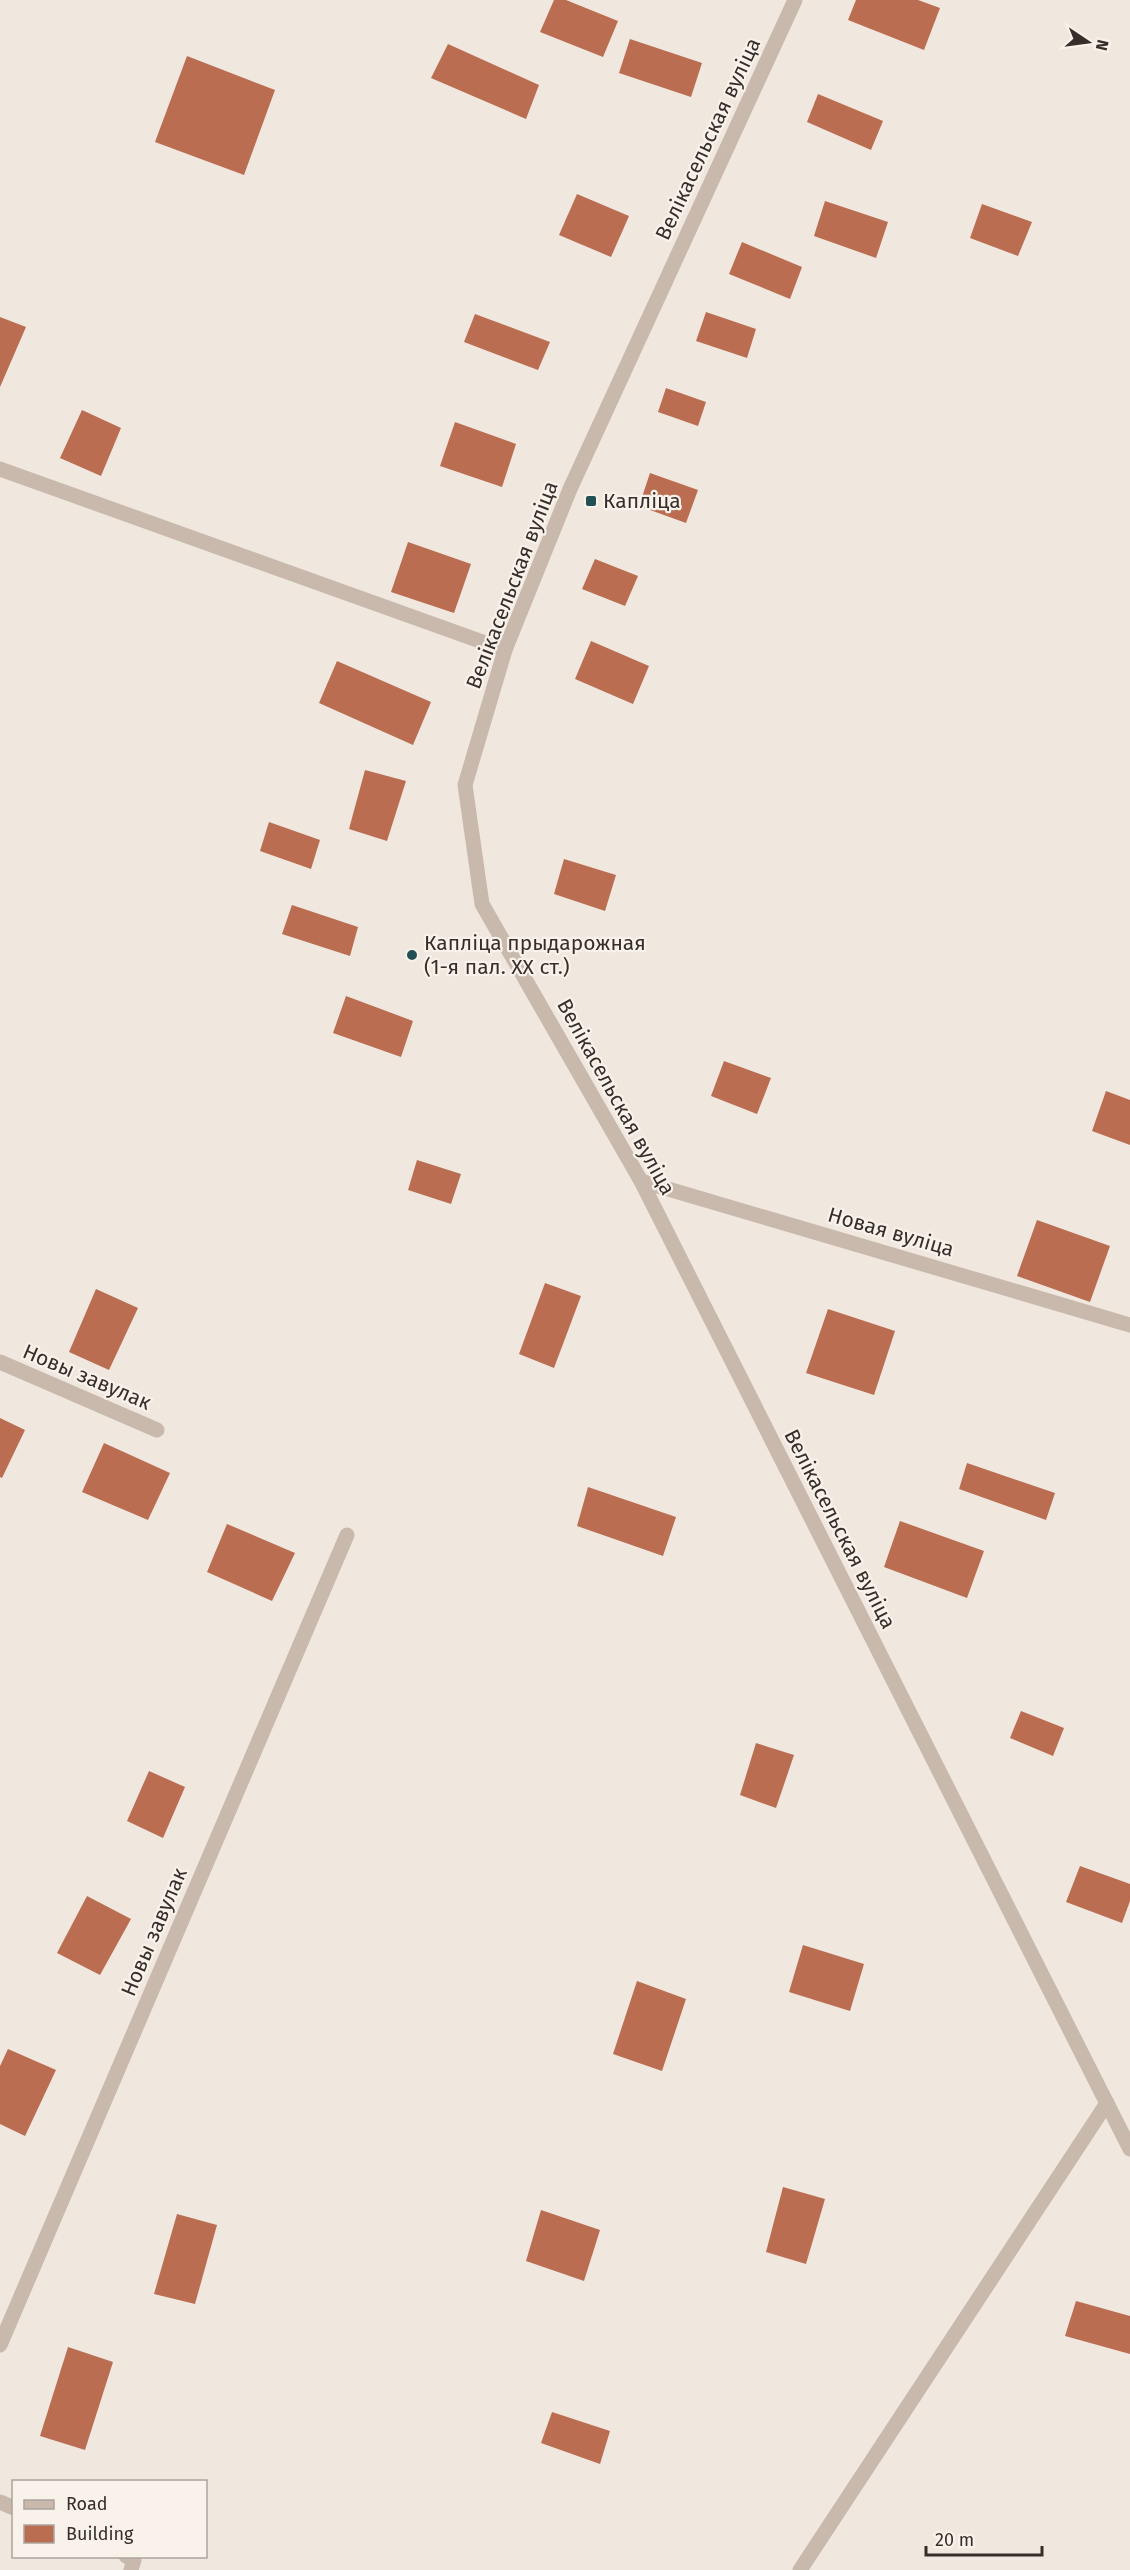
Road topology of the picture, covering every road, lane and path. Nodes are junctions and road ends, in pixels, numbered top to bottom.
1 (795, 0) edge
2 (0, 469) edge
3 (505, 650) junction
4 (641, 1180) junction
5 (1130, 1325) edge
6 (0, 1362) edge
7 (157, 1430) dead end
8 (347, 1535) dead end
9 (1107, 2103) junction
10 (1130, 2149) edge
11 (0, 2345) edge
12 (130, 2558) edge
13 (130, 2570) edge
14 (800, 2570) edge

1 - 3 street, Велікасельская вуліца
2 - 3 street
3 - 4 street, Велікасельская вуліца
4 - 5 street, Новая вуліца
4 - 9 street, Велікасельская вуліца
6 - 7 street, Новы завулак
8 - 11 street, Новы завулак
9 - 10 street, Велікасельская вуліца
9 - 14 street
12 - 13 street

